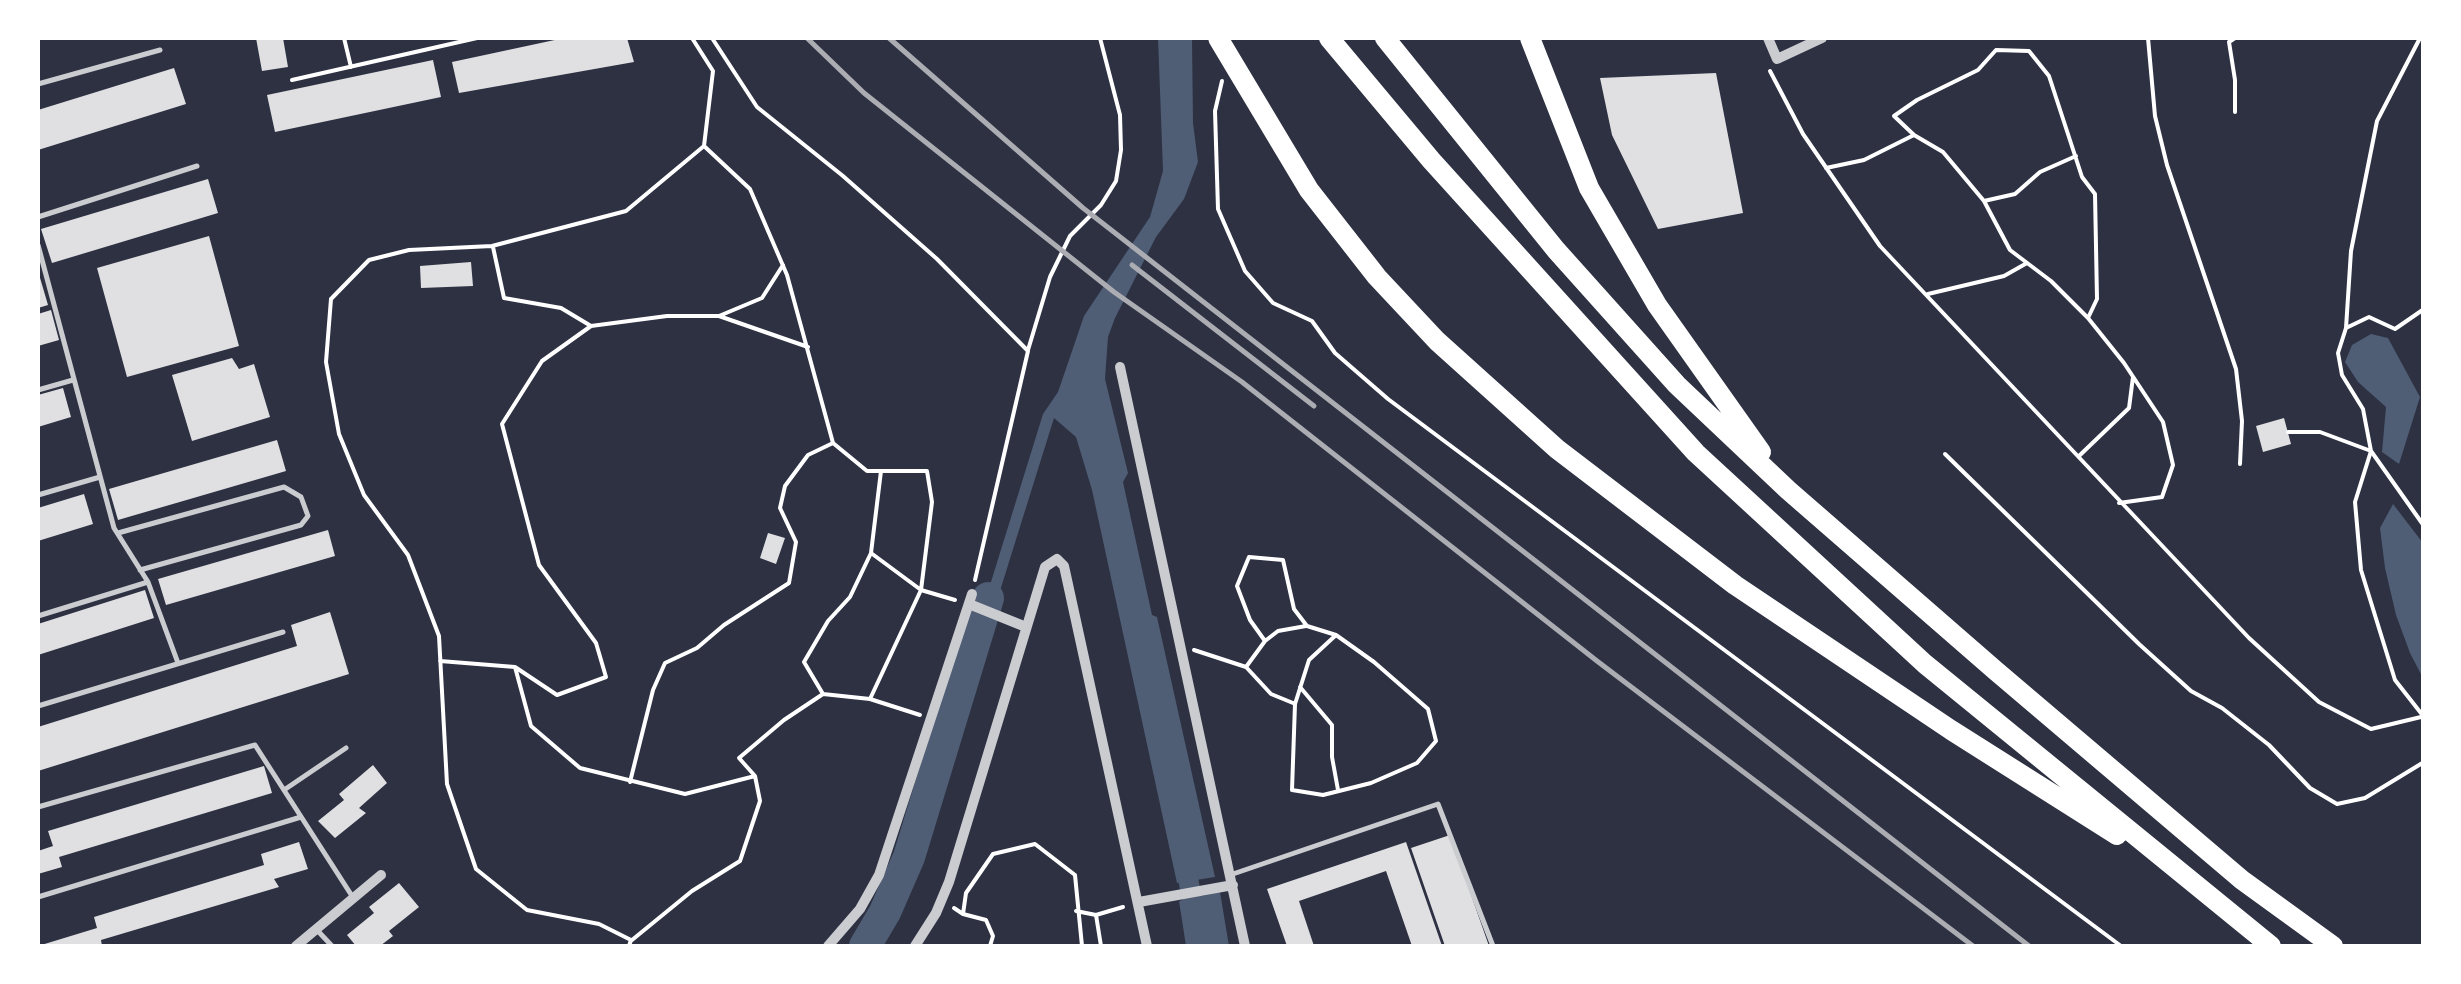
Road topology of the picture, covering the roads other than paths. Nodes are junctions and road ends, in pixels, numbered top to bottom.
1 (1218, 38) edge
2 (1330, 38) edge
3 (1385, 38) edge
4 (1530, 38) edge
5 (1768, 38) edge
6 (1822, 38) edge
7 (160, 50) dead end
8 (38, 84) edge
9 (197, 166) dead end
10 (38, 217) edge
11 (38, 245) edge
12 (1120, 367) dead end
13 (74, 380) junction
14 (38, 390) edge
15 (100, 477) junction
16 (1788, 490) junction
17 (38, 495) edge
18 (118, 534) junction
19 (140, 570) junction
20 (148, 582) junction
21 (38, 616) edge
22 (1026, 627) junction
23 (283, 632) dead end
24 (178, 663) junction
25 (38, 706) edge
26 (346, 748) dead end
27 (284, 790) junction
28 (38, 807) edge
29 (301, 817) junction
30 (381, 875) dead end
31 (1232, 880) junction
32 (2196, 886) junction
33 (38, 897) edge
34 (354, 898) junction
35 (1139, 902) junction
36 (316, 930) junction
37 (296, 946) edge
38 (332, 946) edge
39 (828, 946) edge
40 (915, 946) edge
41 (1148, 946) edge
42 (1244, 946) edge
43 (1492, 946) edge
44 (2271, 946) edge
45 (2333, 946) edge

1 - 32 highway
2 - 32 highway
3 - 16 highway
4 - 16 highway
5 - 6 street
7 - 8 lane
9 - 10 lane
11 - 13 lane
12 - 31 street
13 - 14 lane
13 - 15 lane
15 - 17 lane
15 - 18 lane
16 - 45 highway
18 - 19 lane
18 - 19 lane
19 - 20 lane
20 - 21 lane
20 - 24 lane
22 - 35 street
22 - 39 street
22 - 40 street
23 - 24 lane
24 - 25 lane
26 - 27 lane
27 - 28 lane
27 - 29 lane
29 - 33 lane
29 - 34 lane
30 - 34 street
31 - 35 street
31 - 42 street
31 - 43 lane
32 - 44 highway
34 - 36 street
35 - 41 street
36 - 37 street
36 - 38 lane

